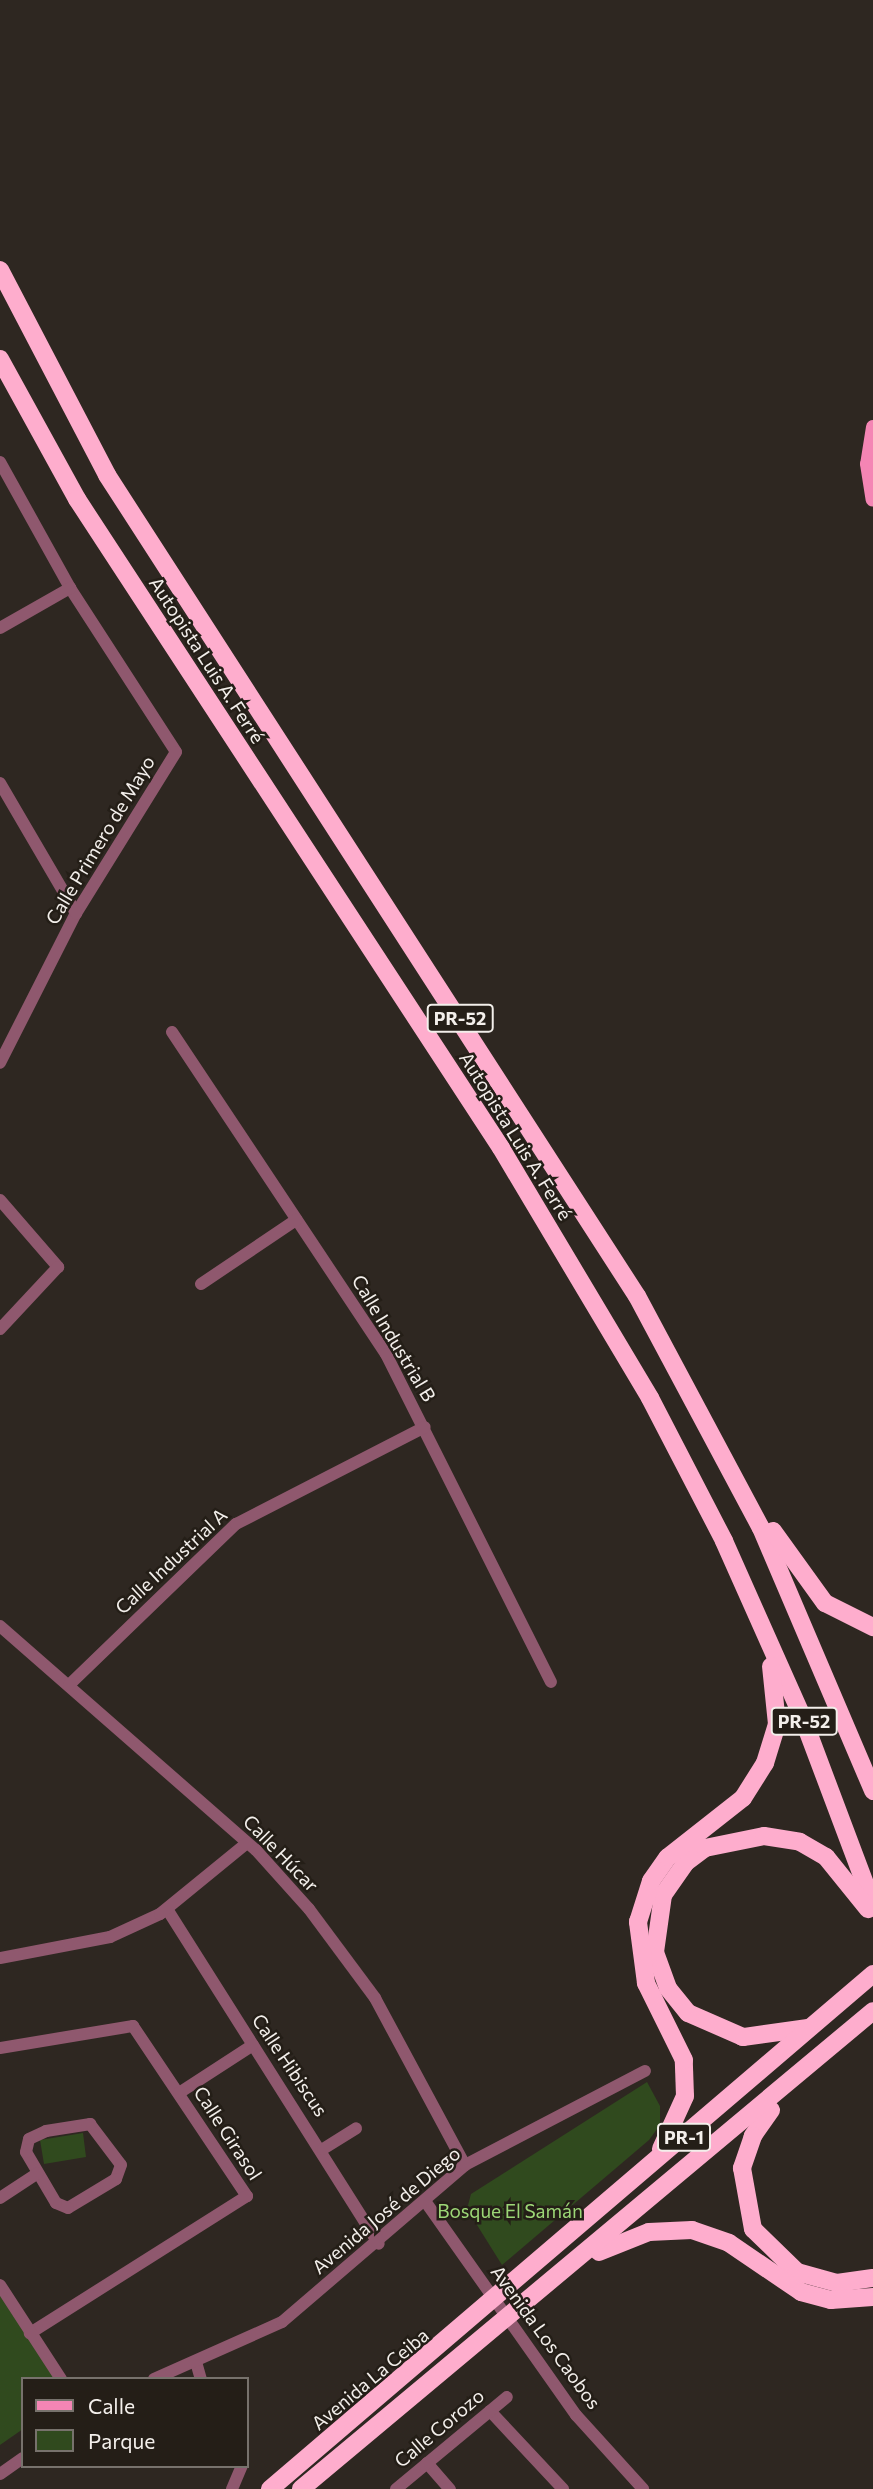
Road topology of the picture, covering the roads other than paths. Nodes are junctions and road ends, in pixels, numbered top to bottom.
1 (0, 270) edge
2 (0, 359) edge
3 (873, 427) edge
4 (0, 462) edge
5 (873, 500) edge
6 (70, 588) junction
7 (0, 628) edge
8 (0, 783) edge
9 (76, 913) junction
10 (172, 1032) dead end
11 (0, 1063) edge
12 (0, 1200) edge
13 (296, 1220) junction
14 (201, 1284) dead end
15 (0, 1329) edge
16 (425, 1427) junction
17 (729, 1463) junction
18 (724, 1541) junction
19 (0, 1626) edge
20 (873, 1627) edge
21 (551, 1682) dead end
22 (69, 1685) junction
23 (873, 1791) edge
24 (247, 1843) junction
25 (873, 1905) edge
26 (167, 1909) junction
27 (873, 1915) edge
28 (0, 1958) edge
29 (873, 1974) edge
30 (873, 2011) edge
31 (811, 2027) junction
32 (253, 2045) junction
33 (0, 2048) edge
34 (645, 2071) dead end
35 (800, 2077) junction
36 (179, 2092) junction
37 (356, 2128) dead end
38 (323, 2148) junction
39 (465, 2165) junction
40 (38, 2174) junction
41 (615, 2197) junction
42 (0, 2198) edge
43 (425, 2201) junction
44 (379, 2244) junction
45 (580, 2261) junction
46 (873, 2278) edge
47 (0, 2285) edge
48 (873, 2297) edge
49 (496, 2301) junction
50 (509, 2319) junction
51 (30, 2333) junction
52 (196, 2362) junction
53 (60, 2377) edge
54 (159, 2377) edge
55 (200, 2377) edge
56 (506, 2396) dead end
57 (490, 2411) junction
58 (21, 2459) edge
59 (427, 2463) junction
60 (241, 2468) edge
61 (0, 2474) edge
62 (232, 2489) edge
63 (270, 2489) edge
64 (301, 2489) edge
65 (396, 2489) edge
66 (450, 2489) edge
67 (563, 2489) edge
68 (643, 2489) edge

1 - 17 highway, Autopista Luis A. Ferré / PR-52
2 - 18 highway, Autopista Luis A. Ferré / PR-52
3 - 5 main road
4 - 6 street, Calle Primero de Mayo
6 - 7 street
6 - 9 street, Calle Primero de Mayo
8 - 9 street
9 - 11 street, Calle Primero de Mayo
10 - 13 street, Calle Industrial B
12 - 15 street
13 - 14 street
13 - 16 street, Calle Industrial B
16 - 21 street, Calle Industrial B
16 - 22 street, Calle Industrial A
17 - 20 highway
17 - 23 highway, Autopista Luis A. Ferré / PR-52
18 - 25 highway, Autopista Luis A. Ferré / PR-52
18 - 41 highway
19 - 22 street, Calle Húcar
22 - 24 street, Calle Húcar
24 - 26 street
24 - 39 street, Calle Húcar
26 - 28 street
26 - 32 street, Calle Hibiscus
27 - 31 highway
29 - 31 highway, PR-1
30 - 35 highway, PR-1
31 - 41 highway, PR-1
32 - 36 street
32 - 38 street, Calle Hibiscus
33 - 36 street, Calle Girasol
34 - 39 street, Avenida José de Diego
35 - 45 highway, PR-1
35 - 46 highway
36 - 51 street, Calle Girasol
37 - 38 street
38 - 44 street, Calle Hibiscus
39 - 43 street, Avenida José de Diego
40 - 40 street
40 - 42 street
41 - 49 highway, PR-1
43 - 44 street, Avenida José de Diego
43 - 49 street, Avenida Los Caobos
44 - 52 street, Avenida José de Diego
45 - 48 highway
45 - 50 highway, PR-1
47 - 51 street
49 - 50 street, Avenida Los Caobos
49 - 63 highway, Avenida La Ceiba / PR-1
50 - 64 highway, PR-1
50 - 68 street, Avenida Los Caobos
51 - 53 street
52 - 54 street, Avenida José de Diego
52 - 55 street
56 - 57 street, Calle Corozo
57 - 59 street, Calle Corozo
57 - 67 street
58 - 61 street
59 - 65 street, Calle Corozo
59 - 66 street
60 - 62 street

